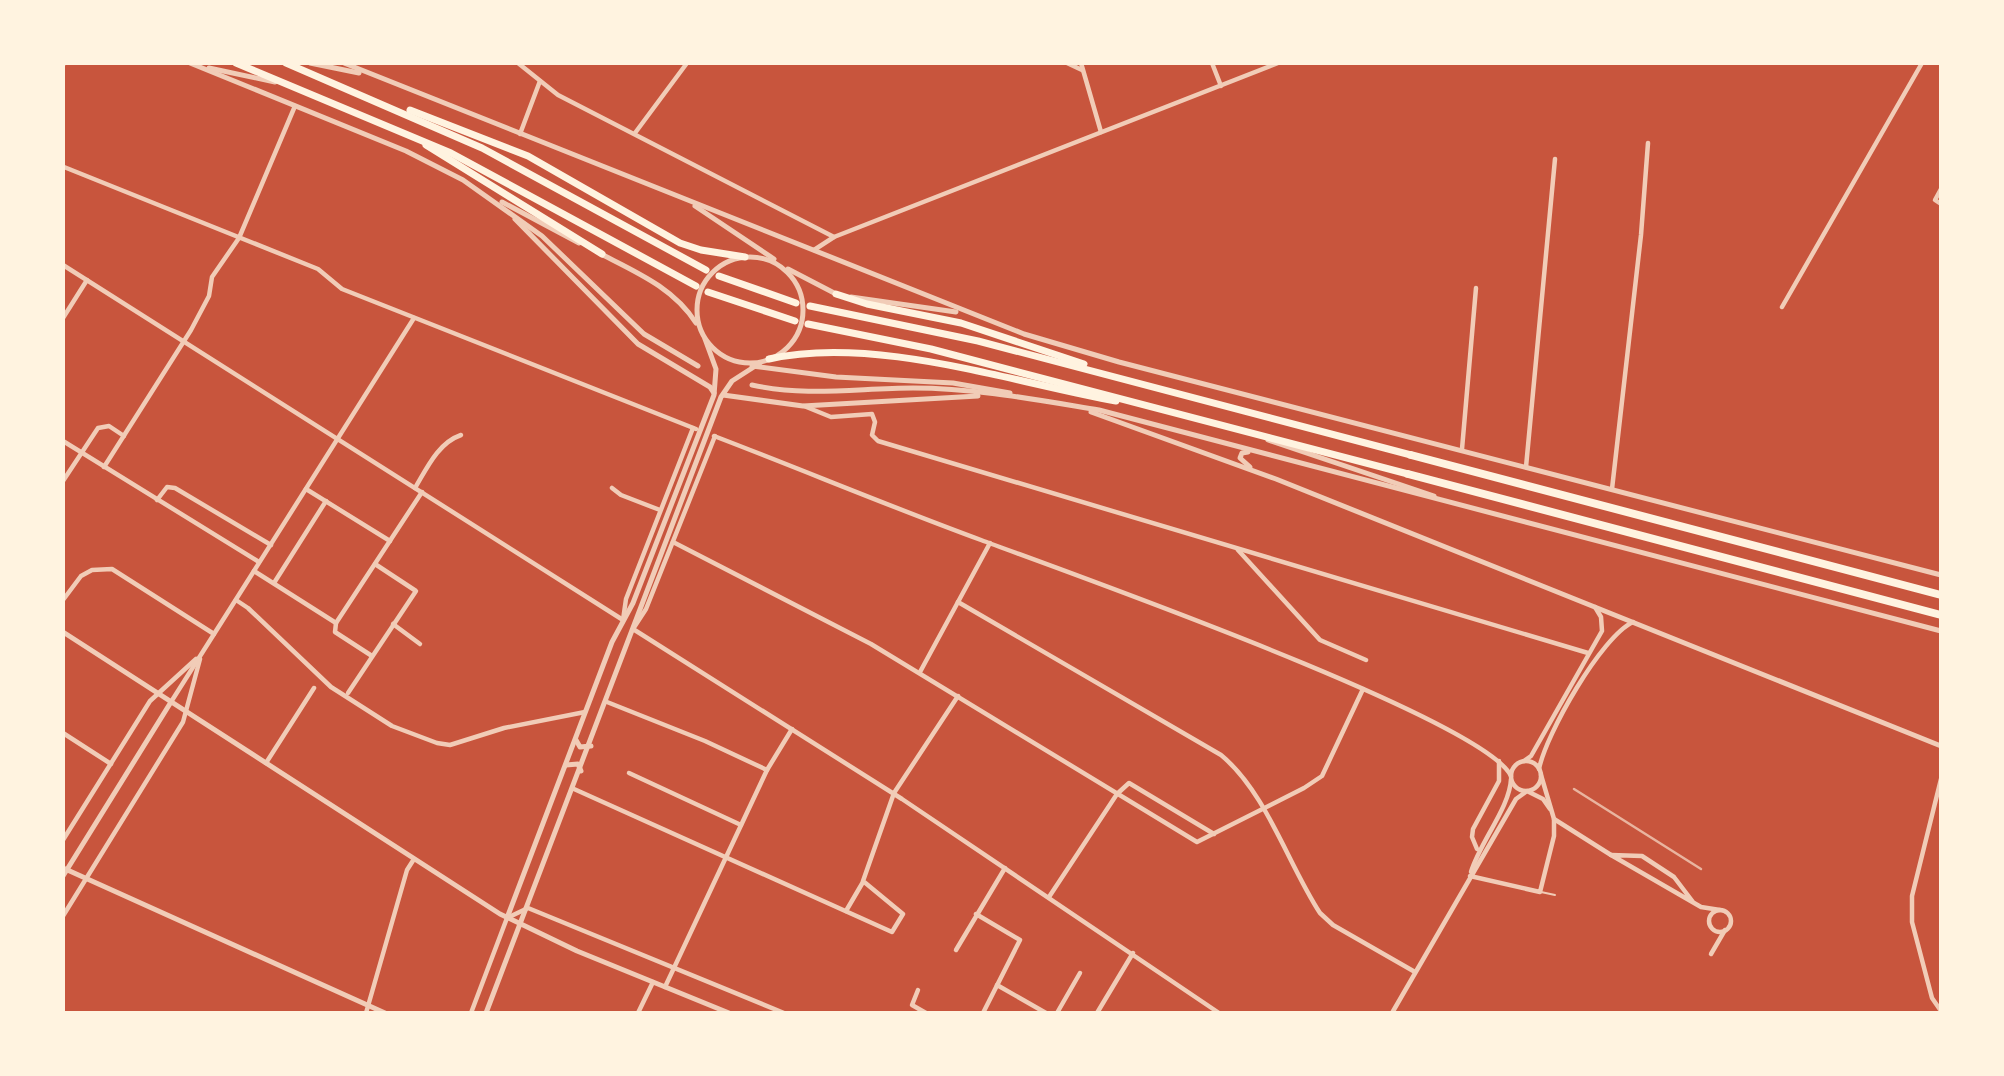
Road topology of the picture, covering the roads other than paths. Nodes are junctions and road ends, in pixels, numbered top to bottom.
1 (191, 63) edge
2 (236, 63) edge
3 (286, 63) edge
4 (310, 63) edge
5 (344, 63) edge
6 (518, 63) edge
7 (687, 63) edge
8 (1067, 63) edge
9 (1081, 63) edge
10 (1212, 63) edge
11 (1278, 63) edge
12 (1922, 63) edge
13 (1083, 71) junction
14 (382, 79) junction
15 (540, 81) junction
16 (292, 86) junction
17 (1221, 86) junction
18 (369, 96) junction
19 (295, 106) junction
20 (405, 132) junction
21 (1101, 132) junction
22 (635, 133) junction
23 (520, 134) junction
24 (1648, 143) dead end
25 (1555, 159) dead end
26 (64, 167) edge
27 (477, 188) junction
28 (1941, 188) edge
29 (676, 195) junction
30 (1941, 204) edge
31 (500, 205) junction
32 (239, 237) junction
33 (834, 237) junction
34 (813, 251) junction
35 (602, 254) junction
36 (745, 257) junction
37 (63, 265) edge
38 (780, 265) junction
39 (706, 270) dead end
40 (719, 276) dead end
41 (87, 280) junction
42 (696, 286) dead end
43 (1476, 288) dead end
44 (708, 292) dead end
45 (836, 295) junction
46 (799, 300) junction
47 (810, 306) dead end
48 (1782, 307) dead end
49 (969, 315) junction
50 (63, 318) edge
51 (414, 318) junction
52 (795, 321) dead end
53 (808, 324) dead end
54 (701, 332) junction
55 (705, 339) junction
56 (184, 343) junction
57 (769, 359) junction
58 (738, 362) junction
59 (760, 363) junction
60 (698, 366) dead end
61 (753, 366) junction
62 (752, 385) dead end
63 (1175, 393) junction
64 (714, 395) junction
65 (996, 395) junction
66 (721, 397) junction
67 (1037, 399) junction
68 (803, 406) junction
69 (1074, 406) junction
70 (1171, 411) junction
71 (1232, 427) junction
72 (461, 435) dead end
73 (124, 436) junction
74 (338, 439) junction
75 (63, 441) edge
76 (1462, 449) junction
77 (82, 453) junction
78 (1263, 454) junction
79 (1411, 455) joint
80 (104, 467) junction
81 (1526, 467) junction
82 (1262, 474) junction
83 (1408, 474) joint
84 (63, 481) edge
85 (415, 488) junction
86 (612, 488) dead end
87 (306, 489) junction
88 (1612, 489) junction
89 (422, 492) junction
90 (158, 500) junction
91 (326, 501) junction
92 (1447, 502) junction
93 (660, 510) junction
94 (390, 541) junction
95 (673, 542) junction
96 (990, 544) junction
97 (271, 545) junction
98 (1237, 549) junction
99 (259, 562) junction
100 (375, 564) junction
101 (254, 571) junction
102 (1941, 575) edge
103 (274, 583) junction
104 (1941, 595) edge
105 (63, 600) edge
106 (236, 600) junction
107 (958, 603) junction
108 (636, 604) junction
109 (1595, 606) junction
110 (1615, 615) junction
111 (1941, 615) edge
112 (623, 620) junction
113 (1634, 622) junction
114 (337, 623) junction
115 (393, 624) junction
116 (633, 629) junction
117 (1602, 631) junction
118 (1941, 631) edge
119 (63, 632) edge
120 (214, 634) junction
121 (1612, 636) junction
122 (420, 644) dead end
123 (202, 653) junction
124 (1588, 653) junction
125 (372, 656) junction
126 (1366, 660) dead end
127 (920, 672) junction
128 (314, 688) dead end
129 (1363, 689) junction
130 (348, 692) dead end
131 (158, 693) junction
132 (958, 696) junction
133 (172, 702) junction
134 (607, 702) junction
135 (187, 712) junction
136 (586, 712) junction
137 (792, 729) junction
138 (63, 733) edge
139 (576, 740) junction
140 (591, 746) junction
141 (1941, 746) edge
142 (1499, 760) junction
143 (1524, 761) junction
144 (266, 763) junction
145 (111, 764) junction
146 (566, 765) junction
147 (1539, 769) junction
148 (767, 770) junction
149 (581, 771) junction
150 (629, 773) dead end
151 (1541, 775) junction
152 (1511, 777) junction
153 (1941, 779) edge
154 (574, 789) junction
155 (1527, 791) junction
156 (894, 793) junction
157 (1118, 794) junction
158 (1550, 809) junction
159 (1262, 810) junction
160 (1554, 819) junction
161 (741, 825) junction
162 (1215, 834) junction
163 (63, 840) edge
164 (1477, 850) junction
165 (1611, 855) junction
166 (725, 857) junction
167 (414, 859) junction
168 (1005, 868) junction
169 (65, 869) edge
170 (63, 876) edge
171 (1469, 876) junction
172 (86, 878) junction
173 (863, 881) junction
174 (1540, 892) junction
175 (1555, 895) dead end
176 (1049, 897) junction
177 (1693, 902) junction
178 (1701, 907) junction
179 (528, 908) junction
180 (1720, 910) junction
181 (846, 911) junction
182 (976, 914) junction
183 (63, 916) edge
184 (507, 918) junction
185 (1709, 922) junction
186 (521, 925) junction
187 (1726, 929) junction
188 (1716, 931) junction
189 (1716, 945) junction
190 (956, 950) dead end
191 (1133, 953) junction
192 (1711, 954) dead end
193 (673, 969) junction
194 (1415, 972) junction
195 (1080, 974) dead end
196 (653, 982) junction
197 (997, 985) junction
198 (665, 987) junction
199 (918, 990) dead end
200 (369, 1006) junction
201 (1941, 1012) edge
202 (366, 1013) edge
203 (385, 1013) edge
204 (471, 1013) edge
205 (486, 1013) edge
206 (638, 1013) edge
207 (729, 1013) edge
208 (784, 1013) edge
209 (926, 1013) edge
210 (983, 1013) edge
211 (1046, 1013) edge
212 (1056, 1013) edge
213 (1097, 1013) edge
214 (1219, 1013) edge
215 (1392, 1013) edge

1 - 16 street
1 - 19 street
2 - 16 main road
3 - 18 main road
4 - 14 street
5 - 14 street
6 - 15 street
7 - 22 street
8 - 13 street
9 - 13 street
10 - 17 street
11 - 17 street
12 - 48 street
13 - 21 street
14 - 23 street
15 - 22 street
15 - 23 street
16 - 20 main road
17 - 21 street
18 - 36 main road
18 - 39 main road
19 - 27 street
19 - 32 street
20 - 35 main road
20 - 42 main road
21 - 33 street
22 - 33 street
23 - 29 street
24 - 88 street
25 - 81 street
26 - 32 street
27 - 31 street
27 - 35 street
28 - 30 street
29 - 34 street
29 - 38 street
31 - 60 street
31 - 64 street
32 - 51 street
32 - 56 street
33 - 34 street
34 - 49 street
35 - 54 street
36 - 38 street
36 - 54 street
37 - 41 street
38 - 45 street
38 - 46 street
40 - 46 main road
41 - 50 street
41 - 56 street
43 - 76 street
44 - 52 main road
45 - 49 street
45 - 63 main road
46 - 57 street
47 - 63 main road
49 - 76 street
51 - 74 street
51 - 93 street
53 - 70 main road
54 - 55 street
55 - 58 street
55 - 64 street
56 - 73 street
56 - 74 street
57 - 59 street
57 - 70 main road
58 - 59 street
58 - 61 street
59 - 61 street
61 - 66 street
61 - 67 street
62 - 65 street
63 - 79 main road
64 - 108 street
65 - 67 street
65 - 68 street
66 - 68 street
66 - 108 street
67 - 69 street
68 - 98 street
69 - 78 street
69 - 82 street
70 - 71 main road
71 - 83 main road
71 - 92 street
72 - 85 street
73 - 77 street
73 - 80 street
74 - 85 street
74 - 87 street
75 - 77 street
76 - 81 street
77 - 80 street
77 - 84 street
78 - 82 street
78 - 92 street
79 - 104 highway
80 - 90 street
81 - 88 street
82 - 109 street
83 - 111 highway
85 - 89 street
86 - 93 street
87 - 91 street
87 - 97 street
88 - 102 street
89 - 94 street
89 - 112 street
90 - 97 street
90 - 99 street
91 - 94 street
91 - 103 street
92 - 118 street
93 - 112 street
94 - 100 street
95 - 96 street
95 - 116 street
95 - 127 street
96 - 107 street
96 - 129 street
97 - 99 street
98 - 124 street
98 - 126 street
99 - 101 street
100 - 114 street
100 - 115 street
101 - 103 street
101 - 106 street
103 - 114 street
105 - 120 street
106 - 120 street
106 - 136 street
107 - 127 street
107 - 159 street
108 - 112 street
108 - 116 street
109 - 110 street
109 - 117 street
110 - 113 street
110 - 117 street
110 - 121 street
112 - 136 street
113 - 121 street
113 - 141 street
114 - 125 street
115 - 122 street
115 - 125 street
116 - 134 street
116 - 137 street
117 - 124 street
119 - 131 street
120 - 123 street
121 - 147 street
123 - 131 street
123 - 133 street
123 - 135 street
124 - 143 street
125 - 130 street
127 - 132 street
128 - 144 street
129 - 142 street
129 - 159 street
131 - 133 street
131 - 145 street
132 - 156 street
132 - 157 street
133 - 135 street
133 - 169 street
134 - 140 street
134 - 148 street
135 - 144 street
135 - 172 street
136 - 139 street
137 - 148 street
137 - 156 street
138 - 145 street
139 - 140 street
139 - 146 street
140 - 149 street
142 - 152 street
142 - 164 street
143 - 147 street
143 - 152 street
144 - 167 street
145 - 163 street
146 - 149 street
146 - 184 street
147 - 151 street
148 - 161 street
149 - 154 street
150 - 161 street
151 - 155 street
151 - 158 street
152 - 155 street
152 - 164 street
153 - 201 street
154 - 166 street
154 - 179 street
155 - 158 street
155 - 171 street
156 - 168 street
156 - 173 street
157 - 162 street
157 - 162 street
157 - 176 street
158 - 160 street
159 - 162 street
159 - 194 street
160 - 165 street
160 - 174 street
161 - 166 street
164 - 171 street
165 - 177 street
165 - 177 street
166 - 181 street
166 - 193 street
167 - 184 street
167 - 200 street
168 - 176 street
168 - 182 street
169 - 170 street
169 - 172 street
171 - 174 street
171 - 194 street
172 - 183 street
172 - 200 street
173 - 181 street
173 - 181 street
174 - 175 lane
176 - 191 street
177 - 178 street
178 - 180 street
178 - 185 street
179 - 184 street
179 - 186 street
179 - 193 street
180 - 185 street
180 - 187 street
182 - 190 street
182 - 197 street
184 - 186 street
184 - 204 street
185 - 188 street
186 - 196 street
186 - 205 street
187 - 188 street
187 - 189 street
188 - 189 street
189 - 192 street
191 - 213 street
191 - 214 street
193 - 198 street
193 - 208 street
194 - 215 street
195 - 212 street
196 - 198 street
196 - 206 street
197 - 210 street
197 - 211 street
198 - 207 street
199 - 209 street
200 - 202 street
200 - 203 street

